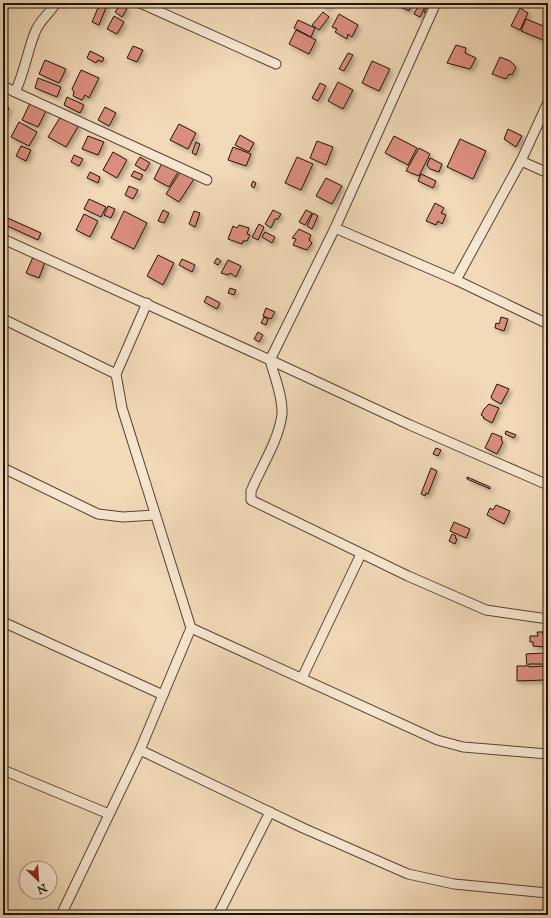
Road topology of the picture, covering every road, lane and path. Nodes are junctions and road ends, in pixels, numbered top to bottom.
1 (56, 3) edge
2 (140, 3) edge
3 (436, 3) edge
4 (276, 64) dead end
5 (3, 86) edge
6 (15, 92) junction
7 (548, 102) edge
8 (521, 161) junction
9 (548, 173) edge
10 (208, 180) dead end
11 (335, 228) junction
12 (3, 239) edge
13 (456, 280) junction
14 (147, 303) junction
15 (3, 319) edge
16 (548, 324) edge
17 (270, 360) junction
18 (116, 374) junction
19 (3, 468) edge
20 (548, 485) edge
21 (155, 515) junction
22 (361, 554) junction
23 (548, 619) edge
24 (3, 622) edge
25 (191, 628) junction
26 (302, 678) junction
27 (163, 696) junction
28 (140, 750) junction
29 (548, 754) edge
30 (3, 770) edge
31 (270, 812) junction
32 (109, 814) junction
33 (548, 893) edge
34 (61, 915) edge
35 (218, 915) edge

1 - 6 street
2 - 4 street
3 - 11 street
5 - 6 street
6 - 10 street
7 - 8 street
8 - 9 street
8 - 13 street
11 - 13 street
11 - 17 street
12 - 14 street
13 - 16 street
14 - 17 street
14 - 18 street
15 - 18 street
17 - 20 street
17 - 22 street
18 - 21 street
19 - 21 street
21 - 25 street
22 - 23 street
22 - 26 street
24 - 27 street
25 - 26 street
25 - 27 street
26 - 29 street
27 - 28 street
28 - 31 street
28 - 32 street
30 - 32 street
31 - 33 street
31 - 35 street
32 - 34 street

